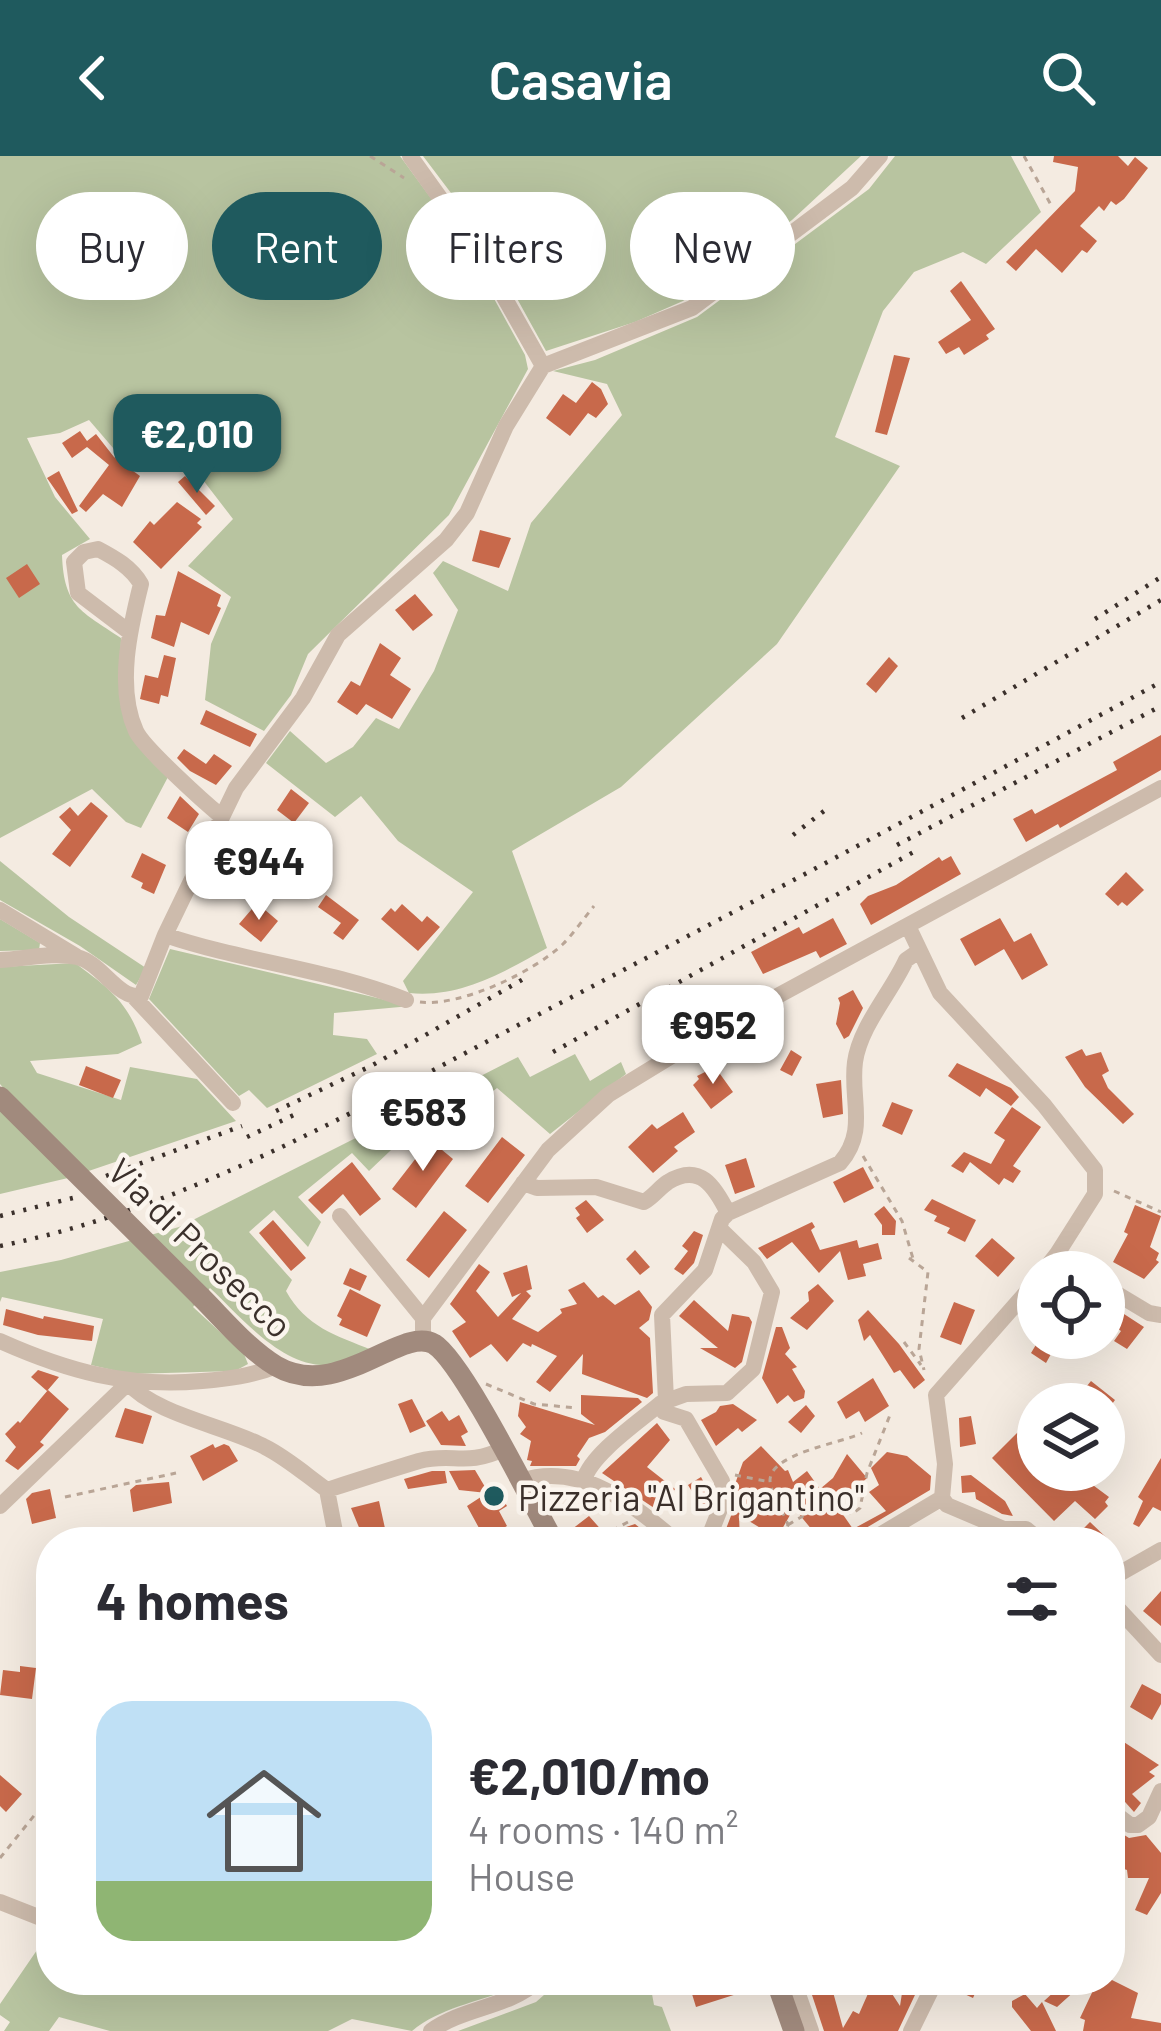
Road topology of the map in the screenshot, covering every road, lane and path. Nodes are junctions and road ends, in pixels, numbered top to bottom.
1 (410, 156) edge
2 (880, 156) edge
3 (1024, 156) edge
4 (1051, 206) dead end
5 (543, 366) junction
6 (128, 631) junction
7 (1161, 788) edge
8 (220, 816) junction
9 (594, 906) dead end
10 (0, 910) edge
11 (908, 926) junction
12 (165, 935) junction
13 (919, 951) junction
14 (76, 956) junction
15 (0, 960) edge
16 (135, 998) junction
17 (406, 1000) joint
18 (0, 1097) edge
19 (232, 1103) dead end
20 (854, 1142) junction
21 (523, 1183) junction
22 (1107, 1187) dead end
23 (1161, 1212) edge
24 (340, 1216) dead end
25 (724, 1221) junction
26 (1059, 1251) edge
27 (1125, 1299) edge
28 (1017, 1302) edge
29 (1161, 1315) edge
30 (423, 1329) junction
31 (0, 1341) edge
32 (904, 1342) dead end
33 (276, 1366) junction
34 (924, 1370) junction
35 (128, 1383) junction
36 (467, 1387) junction
37 (936, 1395) junction
38 (664, 1401) junction
39 (577, 1408) dead end
40 (890, 1415) dead end
41 (862, 1433) dead end
42 (503, 1449) junction
43 (176, 1473) dead end
44 (584, 1480) junction
45 (520, 1481) junction
46 (722, 1481) junction
47 (770, 1482) junction
48 (327, 1490) junction
49 (65, 1497) dead end
50 (942, 1498) junction
51 (0, 1506) edge
52 (638, 1513) junction
53 (788, 1525) joint
54 (334, 1527) edge
55 (546, 1527) edge
56 (615, 1527) edge
57 (657, 1527) edge
58 (713, 1527) edge
59 (893, 1527) edge
60 (999, 1527) edge
61 (1161, 1550) edge
62 (1125, 1570) edge
63 (1125, 1616) edge
64 (1161, 1655) edge
65 (1161, 1791) edge
66 (36, 1814) edge
67 (1125, 1821) edge
68 (0, 1858) edge
69 (0, 1902) edge
70 (36, 1916) edge
71 (520, 1995) edge
72 (791, 1995) edge
73 (796, 1995) edge
74 (929, 1995) edge
75 (431, 2031) edge
76 (794, 2031) edge
77 (811, 2031) edge
78 (911, 2031) edge

1 - 5 street
2 - 5 street
3 - 4 path
5 - 8 street
6 - 6 street
6 - 8 street
7 - 11 street
8 - 12 street
9 - 17 path
10 - 14 street
11 - 13 street
11 - 21 street
12 - 16 street
12 - 17 street
13 - 20 street
13 - 26 street
14 - 15 street
14 - 16 street
16 - 19 street
18 - 33 main road, Via di Prosecco, bridge
20 - 25 street
20 - 34 path
21 - 25 street
21 - 30 street
22 - 23 path
24 - 30 street
25 - 38 street
25 - 38 street
27 - 29 street
28 - 37 street
30 - 33 main road, Via di Prosecco
30 - 36 main road
31 - 35 street
32 - 34 path
33 - 35 street
34 - 37 path
35 - 48 street
35 - 51 street
36 - 39 path
36 - 42 main road
37 - 50 street
38 - 44 street
38 - 46 street
40 - 53 path
41 - 47 path
42 - 45 main road
42 - 48 street
43 - 49 path
44 - 45 street
44 - 52 street
45 - 55 main road
46 - 47 path
46 - 58 street
47 - 53 path
48 - 54 street
50 - 59 street
50 - 60 street
52 - 56 path
52 - 57 street
61 - 62 street
63 - 64 street
65 - 67 street
66 - 68 path
69 - 70 street
71 - 75 street
72 - 76 main road
73 - 77 street
74 - 78 street

